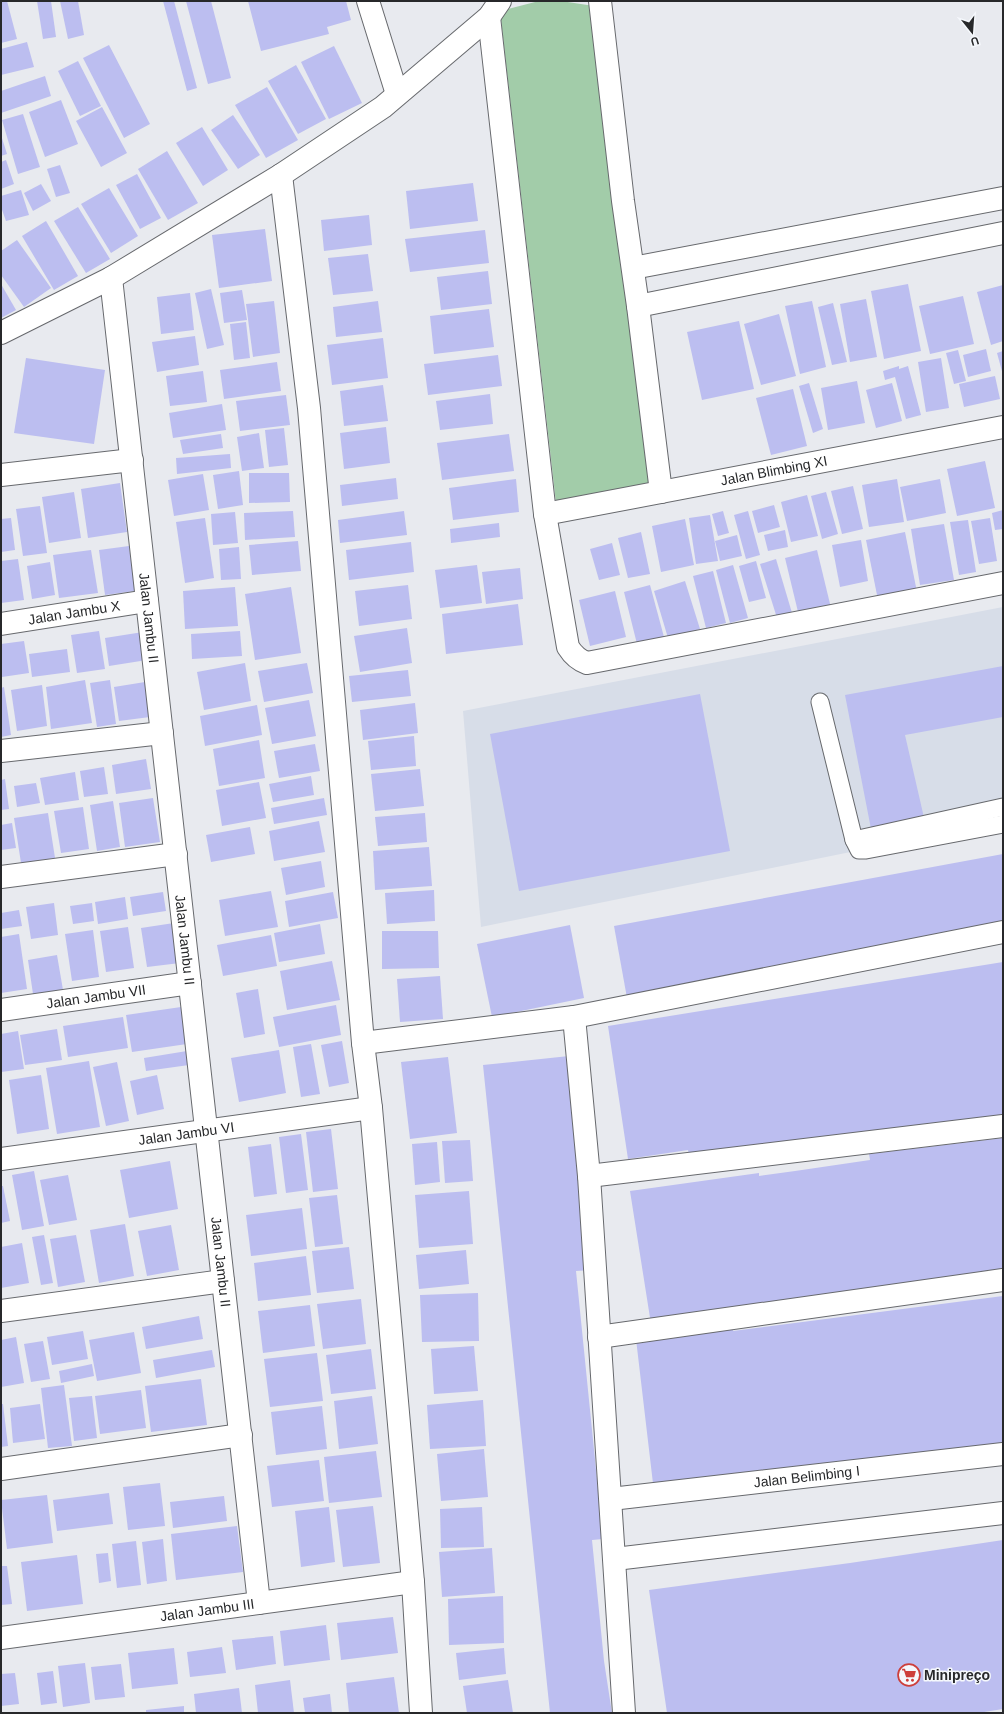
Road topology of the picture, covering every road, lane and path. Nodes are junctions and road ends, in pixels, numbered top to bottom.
1 (600, 1) edge
2 (370, 7) edge
3 (494, 9) edge
4 (390, 100) junction
5 (281, 175) junction
6 (1003, 198) edge
7 (1003, 233) edge
8 (633, 268) junction
9 (111, 278) junction
10 (638, 306) junction
11 (1, 333) edge
12 (1003, 427) edge
13 (132, 460) junction
14 (1, 475) edge
15 (661, 492) junction
16 (545, 514) junction
17 (1003, 583) edge
18 (147, 601) junction
19 (1, 624) edge
20 (820, 702) dead end
21 (162, 732) junction
22 (1, 751) edge
23 (1003, 807) edge
24 (1003, 824) edge
25 (854, 840) junction
26 (176, 854) junction
27 (1, 877) edge
28 (1003, 932) edge
29 (190, 983) junction
30 (1, 1010) edge
31 (574, 1016) junction
32 (363, 1043) junction
33 (371, 1108) junction
34 (1003, 1126) edge
35 (207, 1131) junction
36 (1, 1159) edge
37 (589, 1176) junction
38 (223, 1280) junction
39 (1003, 1280) edge
40 (1, 1311) edge
41 (599, 1337) junction
42 (241, 1435) junction
43 (1003, 1454) edge
44 (1, 1469) edge
45 (611, 1499) junction
46 (1003, 1513) edge
47 (615, 1559) junction
48 (413, 1582) junction
49 (260, 1603) junction
50 (1, 1638) edge
51 (421, 1713) edge
52 (624, 1713) edge

1 - 8 street
2 - 4 street
3 - 4 street
3 - 16 street
4 - 5 street
5 - 9 street
5 - 32 street
6 - 8 street
7 - 10 street
8 - 10 street
9 - 11 street
9 - 13 street, Jalan Jambu II
10 - 15 street
12 - 15 street, Jalan Blimbing XI
13 - 14 street
13 - 18 street, Jalan Jambu II
15 - 16 street, Jalan Blimbing XI
16 - 17 street
18 - 19 street, Jalan Jambu X
18 - 21 street, Jalan Jambu II
20 - 25 lane
21 - 22 street
21 - 26 street, Jalan Jambu II
23 - 25 lane
24 - 25 lane
26 - 27 street
26 - 29 street, Jalan Jambu II
28 - 31 street
29 - 30 street, Jalan Jambu VII
29 - 35 street, Jalan Jambu II
31 - 32 street
31 - 37 street
32 - 33 street
33 - 35 street, Jalan Jambu VI
33 - 48 street
34 - 37 street
35 - 36 street, Jalan Jambu VI
35 - 38 street, Jalan Jambu II
37 - 41 street
38 - 40 street
38 - 42 street, Jalan Jambu II
39 - 41 street
41 - 45 street
42 - 44 street
42 - 49 street, Jalan Jambu II
43 - 45 street, Jalan Belimbing I
45 - 47 street
46 - 47 street
47 - 52 street
48 - 49 street, Jalan Jambu III
48 - 51 street
49 - 50 street, Jalan Jambu III

